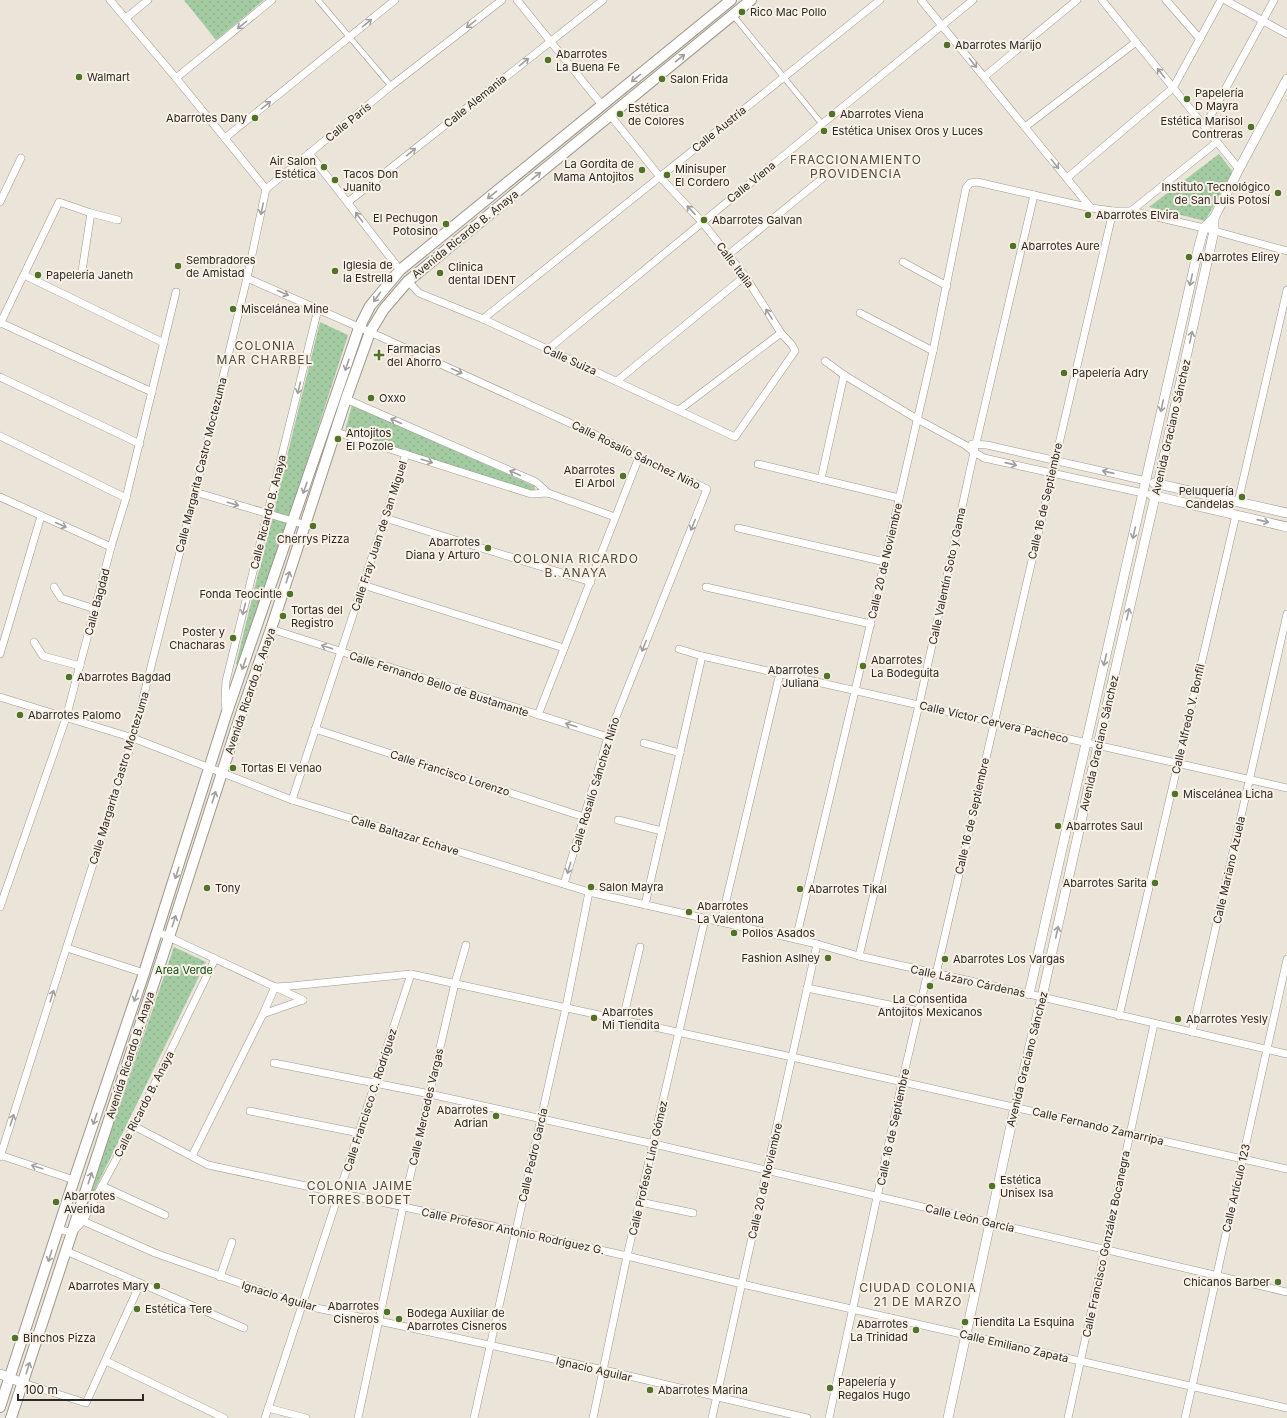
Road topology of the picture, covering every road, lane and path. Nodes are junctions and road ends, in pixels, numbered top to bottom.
1 (110, 0) edge
2 (148, 0) edge
3 (272, 0) edge
4 (318, 0) edge
5 (395, 0) edge
6 (502, 0) edge
7 (517, 0) edge
8 (603, 0) edge
9 (751, 0) edge
10 (880, 0) edge
11 (922, 0) edge
12 (973, 0) edge
13 (1077, 0) edge
14 (1102, 0) edge
15 (1166, 0) edge
16 (1221, 0) edge
17 (1225, 0) edge
18 (1274, 0) edge
19 (726, 2) edge
20 (733, 15) junction
21 (126, 18) junction
22 (1262, 21) junction
23 (942, 25) junction
24 (1287, 34) edge
25 (349, 38) junction
26 (1200, 39) junction
27 (550, 41) junction
28 (1136, 42) junction
29 (650, 67) junction
30 (658, 76) junction
31 (984, 77) junction
32 (176, 78) junction
33 (783, 78) junction
34 (1287, 78) edge
35 (391, 86) junction
36 (1173, 88) junction
37 (602, 106) junction
38 (610, 115) junction
39 (822, 124) junction
40 (1205, 126) junction
41 (1025, 127) junction
42 (225, 138) junction
43 (1217, 142) junction
44 (554, 144) junction
45 (309, 154) junction
46 (563, 154) junction
47 (21, 158) dead end
48 (1239, 169) junction
49 (829, 173) dead end
50 (660, 177) junction
51 (1067, 178) junction
52 (3, 188) edge
53 (266, 189) junction
54 (1034, 195) junction
55 (0, 202) edge
56 (348, 202) junction
57 (1091, 208) junction
58 (1113, 211) junction
59 (1131, 211) junction
60 (91, 213) junction
61 (1214, 218) junction
62 (118, 220) dead end
63 (702, 222) junction
64 (1204, 228) junction
65 (1214, 231) junction
66 (1287, 251) edge
67 (728, 254) junction
68 (902, 262) dead end
69 (400, 270) junction
70 (82, 271) dead end
71 (24, 275) junction
72 (745, 276) junction
73 (247, 278) junction
74 (408, 281) junction
75 (947, 286) junction
76 (1287, 290) edge
77 (176, 292) dead end
78 (318, 309) junction
79 (860, 313) dead end
80 (483, 319) junction
81 (0, 324) edge
82 (359, 328) junction
83 (370, 332) junction
84 (781, 333) junction
85 (164, 343) junction
86 (547, 350) junction
87 (933, 351) junction
88 (1172, 360) junction
89 (825, 361) dead end
90 (1185, 362) junction
91 (844, 375) junction
92 (0, 377) edge
93 (617, 381) junction
94 (152, 392) junction
95 (346, 399) junction
96 (679, 410) junction
97 (917, 419) junction
98 (336, 432) junction
99 (0, 436) edge
100 (735, 437) joint
101 (140, 444) junction
102 (976, 444) junction
103 (965, 445) junction
104 (974, 452) junction
105 (406, 454) junction
106 (639, 457) junction
107 (1055, 460) junction
108 (758, 464) dead end
109 (1052, 474) junction
110 (821, 479) junction
111 (1146, 481) junction
112 (1158, 484) junction
113 (195, 492) junction
114 (1143, 493) junction
115 (548, 494) junction
116 (1155, 496) junction
117 (0, 497) edge
118 (126, 498) junction
119 (899, 498) junction
120 (1238, 502) junction
121 (268, 514) junction
122 (1287, 514) edge
123 (1236, 515) junction
124 (41, 516) junction
125 (615, 517) junction
126 (385, 518) junction
127 (294, 521) junction
128 (306, 525) junction
129 (1287, 527) edge
130 (738, 528) dead end
131 (111, 547) junction
132 (885, 562) junction
133 (592, 582) junction
134 (363, 585) junction
135 (54, 587) dead end
136 (706, 587) dead end
137 (95, 610) junction
138 (1287, 614) edge
139 (871, 624) junction
140 (271, 629) junction
141 (34, 642) dead end
142 (564, 648) junction
143 (679, 649) dead end
144 (341, 652) junction
145 (0, 654) edge
146 (702, 656) junction
147 (80, 666) junction
148 (780, 674) junction
149 (855, 690) junction
150 (0, 698) edge
151 (919, 705) junction
152 (226, 715) junction
153 (538, 715) junction
154 (66, 718) junction
155 (994, 722) junction
156 (315, 729) junction
157 (608, 737) junction
158 (133, 738) junction
159 (644, 743) dead end
160 (1086, 743) junction
161 (1098, 745) junction
162 (680, 753) junction
163 (1178, 763) junction
164 (210, 768) junction
165 (222, 772) junction
166 (1250, 779) junction
167 (1287, 788) edge
168 (292, 800) junction
169 (584, 817) junction
170 (618, 820) dead end
171 (662, 831) junction
172 (183, 856) junction
173 (194, 860) junction
174 (564, 884) junction
175 (589, 892) junction
176 (645, 906) junction
177 (0, 907) edge
178 (705, 919) junction
179 (721, 922) junction
180 (158, 932) junction
181 (169, 937) junction
182 (796, 940) junction
183 (817, 944) junction
184 (466, 945) dead end
185 (640, 947) dead end
186 (67, 948) junction
187 (859, 956) junction
188 (215, 959) junction
189 (1287, 959) edge
190 (144, 973) junction
191 (411, 974) junction
192 (936, 974) junction
193 (455, 983) junction
194 (275, 987) junction
195 (807, 988) junction
196 (1029, 994) junction
197 (1042, 997) junction
198 (566, 1007) junction
199 (919, 1011) junction
200 (263, 1014) junction
201 (1119, 1016) junction
202 (623, 1019) junction
203 (1154, 1024) junction
204 (678, 1032) junction
205 (1192, 1032) junction
206 (1267, 1049) junction
207 (1287, 1054) edge
208 (792, 1057) junction
209 (274, 1063) dead end
210 (902, 1082) junction
211 (375, 1083) junction
212 (430, 1094) junction
213 (1015, 1108) junction
214 (250, 1111) dead end
215 (542, 1120) junction
216 (134, 1126) junction
217 (358, 1133) junction
218 (1130, 1134) junction
219 (654, 1144) junction
220 (0, 1156) edge
221 (192, 1156) junction
222 (1242, 1159) junction
223 (1287, 1169) edge
224 (767, 1171) junction
225 (74, 1180) junction
226 (102, 1186) junction
227 (339, 1193) junction
228 (878, 1196) junction
229 (640, 1202) junction
230 (403, 1207) junction
231 (693, 1213) dead end
232 (165, 1215) dead end
233 (83, 1221) junction
234 (990, 1223) junction
235 (59, 1229) junction
236 (516, 1231) junction
237 (72, 1233) junction
238 (232, 1242) dead end
239 (1104, 1249) junction
240 (66, 1251) junction
241 (627, 1256) junction
242 (1216, 1276) junction
243 (220, 1277) junction
244 (140, 1284) junction
245 (742, 1284) junction
246 (1287, 1292) edge
247 (302, 1305) junction
248 (853, 1309) junction
249 (379, 1321) junction
250 (244, 1328) dead end
251 (966, 1335) junction
252 (490, 1345) junction
253 (106, 1361) junction
254 (1080, 1361) junction
255 (604, 1370) junction
256 (5, 1376) edge
257 (23, 1383) junction
258 (1191, 1388) junction
259 (717, 1398) junction
260 (0, 1407) edge
261 (268, 1408) junction
262 (1287, 1408) edge
263 (11, 1418) edge
264 (224, 1418) edge
265 (265, 1418) edge
266 (306, 1418) edge
267 (358, 1418) edge
268 (474, 1418) edge
269 (593, 1418) edge
270 (712, 1418) edge
271 (807, 1418) edge
272 (829, 1418) edge
273 (948, 1418) edge
274 (1068, 1418) edge
275 (1185, 1418) edge

1 - 21 street
2 - 21 street
3 -> 32 street
4 - 25 street
25 -> 5 street
6 -> 35 street, Calle París
7 - 27 street
8 - 27 street, Calle Alemania
9 - 20 main road, Avenida Ricardo B. Anaya
10 - 33 street, Calle Austria
11 - 23 street
12 - 23 street, Calle Viena
13 - 31 street
14 - 28 street
15 - 26 street
16 - 26 street
17 - 22 street
18 - 22 street
19 - 29 main road, Avenida Ricardo B. Anaya
30 -> 20 main road, Avenida Ricardo B. Anaya
20 - 33 street
21 - 32 street
22 - 24 street
22 - 40 street
23 -> 31 street
23 - 39 street, Calle Viena
25 - 35 street
42 -> 25 street
26 - 36 street
27 - 37 street
56 -> 27 street, Calle Alemania
36 -> 28 street
28 - 41 street
29 - 30 main road
29 -> 37 main road, Avenida Ricardo B. Anaya
30 - 38 main road, Avenida Ricardo B. Anaya
31 - 41 street
32 - 42 street
33 - 39 street
33 - 50 street, Calle Austria
34 - 48 street
35 - 45 street, Calle París
36 - 40 street
36 - 51 street
37 - 44 main road, Avenida Ricardo B. Anaya
38 - 46 main road, Avenida Ricardo B. Anaya
38 - 50 street, Calle Italia
39 - 63 street, Calle Viena
40 - 43 street
41 -> 51 street
42 - 53 street
43 - 48 street
43 - 59 street
44 - 46 main road
44 -> 69 main road, Avenida Ricardo B. Anaya
45 - 53 street, Calle París
45 - 56 street
74 -> 46 main road, Avenida Ricardo B. Anaya
47 - 52 street
48 - 61 street
49 - 67 street
63 -> 50 street, Calle Italia
50 - 80 street, Calle Austria
51 - 57 street
52 - 55 street
53 -> 73 street
54 - 57 street
54 - 75 street, Calle 20 de Noviembre
54 - 102 street, Calle Valentín Soto y Gama
69 -> 56 street
57 - 58 street
58 - 59 street
58 - 107 street, Calle 16 de Septiembre
59 - 64 street
60 - 62 street
60 - 70 street
60 - 71 street
61 - 64 street
61 - 65 street, Avenida Graciano Sánchez
63 - 67 street, Calle Italia
63 - 86 street, Calle Viena
64 - 65 street
64 -> 88 street, Avenida Graciano Sánchez
65 - 66 street
90 -> 65 street, Avenida Graciano Sánchez
67 - 72 street, Calle Italia
68 - 75 street
69 -> 82 main road, Avenida Ricardo B. Anaya
71 - 81 street
71 - 85 street
84 -> 72 street, Calle Italia
72 - 93 street
73 -> 78 street, Calle Rosalío Sánchez Niño
73 - 113 street, Calle Margarita Castro Moctezuma
74 - 80 street, Calle Suiza
74 - 83 main road, Avenida Ricardo B. Anaya
75 - 87 street, Calle 20 de Noviembre
76 - 120 street
77 - 85 street, Calle Bagdad
78 - 82 street, Calle Rosalío Sánchez Niño
78 -> 121 street, Calle Ricardo B. Anaya
79 - 87 street
80 - 86 street, Calle Suiza
81 - 94 street
82 - 83 street, Calle Rosalío Sánchez Niño
82 -> 127 main road, Avenida Ricardo B. Anaya
83 - 95 main road, Avenida Ricardo B. Anaya
83 -> 106 street, Calle Rosalío Sánchez Niño
84 - 96 street
84 - 100 street, Calle Italia
85 - 94 street, Calle Bagdad
86 - 93 street, Calle Suiza
87 - 97 street, Calle 20 de Noviembre
88 - 90 street
88 -> 111 street, Avenida Graciano Sánchez
89 - 91 street
90 - 112 street, Avenida Graciano Sánchez
91 - 97 street
91 - 110 street
92 - 101 street
93 - 96 street, Calle Suiza
94 - 101 street, Calle Bagdad
95 - 98 main road, Avenida Ricardo B. Anaya
115 -> 95 street
96 - 100 street, Calle Suiza
97 - 103 street
97 - 119 street, Calle 20 de Noviembre
98 - 105 street
98 - 128 main road, Avenida Ricardo B. Anaya
99 - 118 street
101 - 118 street, Calle Bagdad
102 - 103 street
102 - 104 street, Calle Valentín Soto y Gama
102 - 107 street
103 - 104 street
104 -> 109 street
104 - 151 street, Calle Valentín Soto y Gama
105 -> 115 street
105 - 126 street, Calle Fray Juan de San Miguel
106 - 125 street
106 -> 157 street, Calle Rosalío Sánchez Niño
107 - 109 street, Calle 16 de Septiembre
111 -> 107 street
108 - 110 street
109 - 114 street
109 - 155 street, Calle 16 de Septiembre
110 - 119 street
111 - 112 street
111 - 114 street, Avenida Graciano Sánchez
112 - 116 street, Avenida Graciano Sánchez
112 - 120 street
113 -> 121 street
113 - 158 street, Calle Margarita Castro Moctezuma
114 - 116 street
114 -> 160 street, Avenida Graciano Sánchez
115 - 125 street
116 - 123 street
161 -> 116 street, Avenida Graciano Sánchez
117 - 124 street
118 - 131 street, Calle Bagdad
119 - 132 street, Calle 20 de Noviembre
120 - 122 street
121 - 127 street
121 -> 152 street, Calle Ricardo B. Anaya
123 -> 129 street
123 - 163 street, Calle Alfredo V. Bonfil
124 -> 131 street
124 - 145 street
125 - 133 street
126 - 133 street
126 - 134 street, Calle Fray Juan de San Miguel
127 - 128 street
127 -> 152 main road, Avenida Ricardo B. Anaya
140 -> 128 main road, Avenida Ricardo B. Anaya
130 - 132 street
131 - 137 street, Calle Bagdad
132 - 139 street, Calle 20 de Noviembre
133 - 142 street
134 - 142 street
134 - 144 street, Calle Fray Juan de San Miguel
135 - 137 street
136 - 139 street
137 - 147 street, Calle Bagdad
138 - 166 street, Calle Mariano Azuela
139 - 149 street, Calle 20 de Noviembre
144 -> 140 street, Calle Fernando Bello de Bustamante
140 - 165 main road, Avenida Ricardo B. Anaya
141 - 147 street
142 - 153 street
143 - 146 street, Calle Víctor Cervera Pacheco
144 - 153 street, Calle Fernando Bello de Bustamante
144 - 156 street, Calle Fray Juan de San Miguel
146 - 148 street, Calle Víctor Cervera Pacheco
146 - 162 street
147 - 154 street, Calle Bagdad
148 - 149 street, Calle Víctor Cervera Pacheco
148 - 179 street
149 - 151 street, Calle Víctor Cervera Pacheco
149 - 182 street, Calle 20 de Noviembre
150 - 154 street, Calle Baltazar Echave
151 - 155 street, Calle Víctor Cervera Pacheco
151 - 187 street, Calle Valentín Soto y Gama
152 - 164 main road, Avenida Ricardo B. Anaya
157 -> 153 street, Calle Fernando Bello de Bustamante
154 - 158 street, Calle Baltazar Echave
154 - 177 street, Calle Bagdad
155 - 160 street, Calle Víctor Cervera Pacheco
155 - 192 street, Calle 16 de Septiembre
156 - 168 street, Calle Fray Juan de San Miguel
156 - 169 street, Calle Francisco Lorenzo
157 - 169 street, Calle Rosalío Sánchez Niño
158 - 164 street, Calle Baltazar Echave
158 - 186 street, Calle Margarita Castro Moctezuma
159 - 162 street
160 - 161 street, Calle Víctor Cervera Pacheco
160 - 196 street, Avenida Graciano Sánchez
161 - 163 street, Calle Víctor Cervera Pacheco
197 -> 161 street, Avenida Graciano Sánchez
162 - 171 street
163 - 166 street, Calle Víctor Cervera Pacheco
163 - 201 street, Calle Alfredo V. Bonfil
164 - 165 street, Calle Baltazar Echave
164 - 172 main road, Avenida Ricardo B. Anaya
165 - 168 street, Calle Baltazar Echave
173 -> 165 main road, Avenida Ricardo B. Anaya
166 - 167 street, Calle Víctor Cervera Pacheco
166 - 205 street, Calle Mariano Azuela
168 - 174 street, Calle Baltazar Echave
169 -> 174 street, Calle Rosalío Sánchez Niño
170 - 171 street
171 - 176 street
172 - 173 main road
172 -> 180 main road, Avenida Ricardo B. Anaya
181 -> 173 main road, Avenida Ricardo B. Anaya
174 - 175 street, Calle Baltazar Echave
175 - 176 street, Calle Baltazar Echave
175 - 198 street, Calle Pedro García
176 - 178 street, Calle Baltazar Echave
178 - 179 street, Calle Baltazar Echave
178 - 204 street, Calle Profesor Lino Gómez
179 - 182 street, Calle Lázaro Cárdenas
180 - 181 street
180 - 190 main road, Avenida Ricardo B. Anaya
181 - 188 street
237 -> 181 main road, Avenida Ricardo B. Anaya
182 - 183 street, Calle Lázaro Cárdenas
183 - 187 street, Calle Lázaro Cárdenas
183 - 195 street, Calle 20 de Noviembre
184 - 193 street, Calle Mercedes Vargas
185 - 202 street
186 - 190 street
220 -> 186 street, Calle Margarita Castro Moctezuma
187 - 192 street, Calle Lázaro Cárdenas
188 - 194 street
188 - 216 street, Calle Ricardo B. Anaya
189 - 206 street, Calle Artículo 123
190 -> 225 main road, Avenida Ricardo B. Anaya
191 - 193 street, Calle Fernando Zamarripa
191 - 194 street, Calle Fernando Zamarripa
191 - 211 street, Calle Francisco C. Rodríguez
192 - 196 street, Calle Lázaro Cárdenas
192 - 199 street, Calle 16 de Septiembre
193 - 198 street, Calle Fernando Zamarripa
193 - 212 street, Calle Mercedes Vargas
194 - 200 street
194 - 200 street
195 - 199 street
195 - 208 street, Calle 20 de Noviembre
196 - 197 street, Calle Lázaro Cárdenas
197 - 201 street, Calle Lázaro Cárdenas
197 - 213 street, Avenida Graciano Sánchez
198 - 202 street, Calle Fernando Zamarripa
198 - 215 street, Calle Pedro García
199 - 210 street, Calle 16 de Septiembre
200 - 221 street
201 - 203 street, Calle Lázaro Cárdenas
202 - 204 street, Calle Fernando Zamarripa
203 - 205 street, Calle Lázaro Cárdenas
203 - 218 street, Calle Francisco González Bocanegra
204 - 208 street, Calle Fernando Zamarripa
204 - 219 street, Calle Profesor Lino Gómez
205 - 206 street, Calle Lázaro Cárdenas
206 - 207 street, Calle Lázaro Cárdenas
206 - 222 street, Calle Artículo 123
208 - 210 street, Calle Fernando Zamarripa
208 - 224 street, Calle 20 de Noviembre
209 - 211 street, Calle León García
210 - 213 street, Calle Fernando Zamarripa
210 - 228 street, Calle 16 de Septiembre
211 - 212 street, Calle León García
211 - 217 street, Calle Francisco C. Rodríguez
212 - 215 street, Calle León García
212 - 230 street, Calle Mercedes Vargas
213 - 218 street, Calle Fernando Zamarripa
213 - 234 street, Avenida Graciano Sánchez
214 - 217 street
215 - 219 street, Calle León García
215 - 236 street, Calle Pedro García
216 - 221 street, Calle Profesor Antonio Rodríguez G.
216 - 226 street, Calle Ricardo B. Anaya
217 - 227 street, Calle Francisco C. Rodríguez
218 - 222 street, Calle Fernando Zamarripa
218 - 239 street, Calle Francisco González Bocanegra
219 - 224 street, Calle León García
219 - 229 street, Calle Profesor Lino Gómez
225 -> 220 street
221 - 227 street, Calle Profesor Antonio Rodríguez G.
222 - 223 street, Calle Fernando Zamarripa
222 - 242 street, Calle Artículo 123
224 - 228 street, Calle León García
224 - 245 street, Calle 20 de Noviembre
225 - 235 main road, Avenida Ricardo B. Anaya
226 - 232 street
226 - 233 street, Calle Ricardo B. Anaya
227 - 230 street, Calle Profesor Antonio Rodríguez G.
227 - 247 street, Calle Francisco C. Rodríguez
228 - 234 street, Calle León García
228 - 248 street, Calle 16 de Septiembre
229 - 231 street
229 - 241 street, Calle Profesor Lino Gómez
230 - 236 street, Calle Profesor Antonio Rodríguez G.
230 - 249 street, Calle Mercedes Vargas
233 - 237 street, Calle Ricardo B. Anaya
233 - 243 street, Ignacio Aguilar
234 - 239 street, Calle León García
234 - 251 street, Avenida Graciano Sánchez
235 - 237 street
235 -> 256 main road, Avenida Ricardo B. Anaya
236 - 241 street, Calle Profesor Antonio Rodríguez G.
236 - 252 street, Calle Pedro García
237 - 240 main road, Avenida Ricardo B. Anaya
238 - 243 street
239 - 242 street, Calle León García
239 - 254 street, Calle Francisco González Bocanegra
240 - 244 street
257 -> 240 main road, Avenida Ricardo B. Anaya
241 - 245 street, Calle Profesor Antonio Rodríguez G.
241 - 255 street, Calle Profesor Lino Gómez
242 - 246 street, Calle León García
242 - 258 street, Calle Artículo 123
243 - 247 street, Ignacio Aguilar
244 - 250 street
244 - 253 street
245 - 248 street, Calle Emiliano Zapata
245 - 259 street, Calle 20 de Noviembre
247 - 249 street, Ignacio Aguilar
247 - 261 street, Calle Francisco C. Rodríguez
248 - 251 street, Calle Emiliano Zapata
248 - 272 street, Calle 16 de Septiembre
249 - 252 street, Ignacio Aguilar
249 - 267 street, Calle Mercedes Vargas
251 - 254 street, Calle Emiliano Zapata
251 - 273 street, Avenida Graciano Sánchez
252 - 255 street, Ignacio Aguilar
252 - 268 street, Calle Pedro García
253 - 257 street
253 - 264 street
254 - 258 street, Calle Emiliano Zapata
254 - 274 street, Calle Francisco González Bocanegra
255 - 259 street, Ignacio Aguilar
255 - 269 street, Calle Profesor Lino Gómez
256 - 257 street
256 - 260 main road, Avenida Ricardo B. Anaya
257 - 263 main road, Avenida Ricardo B. Anaya
258 - 262 street, Calle Emiliano Zapata
258 - 275 street, Calle Artículo 123
259 - 270 street, Calle 20 de Noviembre
259 - 271 street, Ignacio Aguilar
261 - 265 street, Calle Francisco C. Rodríguez
261 - 266 street

